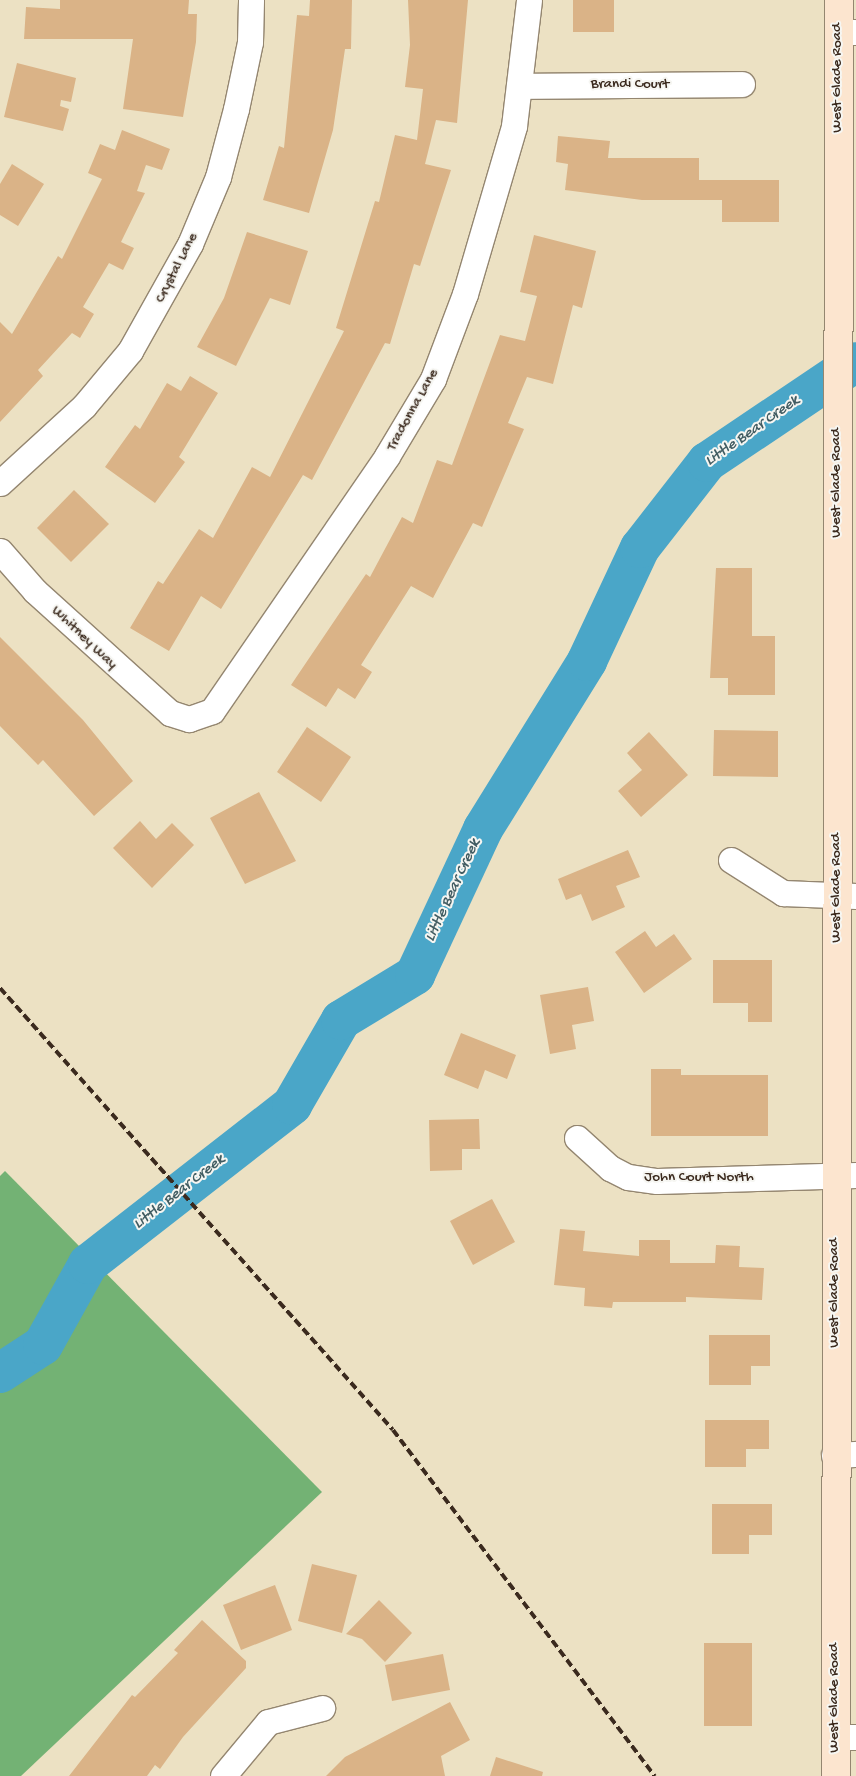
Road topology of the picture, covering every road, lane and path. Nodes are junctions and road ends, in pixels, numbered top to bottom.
1 (251, 0) edge
2 (529, 0) edge
3 (839, 0) edge
4 (847, 33) edge
5 (742, 84) dead end
6 (519, 86) junction
7 (0, 483) edge
8 (0, 551) edge
9 (177, 715) joint
10 (731, 860) dead end
11 (847, 896) edge
12 (576, 1138) dead end
13 (846, 1175) edge
14 (845, 1454) edge
15 (322, 1708) dead end
16 (846, 1737) edge
17 (223, 1776) edge
18 (836, 1776) edge

1 - 7 street, Crystal Lane
2 - 6 street, Tradonna Lane
3 - 4 main road, West Glade Road
4 - 11 main road, West Glade Road
5 - 6 street, Brandi Court
6 - 9 street, Tradonna Lane
8 - 9 street, Whitney Way
10 - 11 street
11 - 13 main road, West Glade Road
12 - 13 street, John Court North
13 - 14 main road, West Glade Road
14 - 16 main road, West Glade Road
15 - 17 street
16 - 18 main road, West Glade Road

